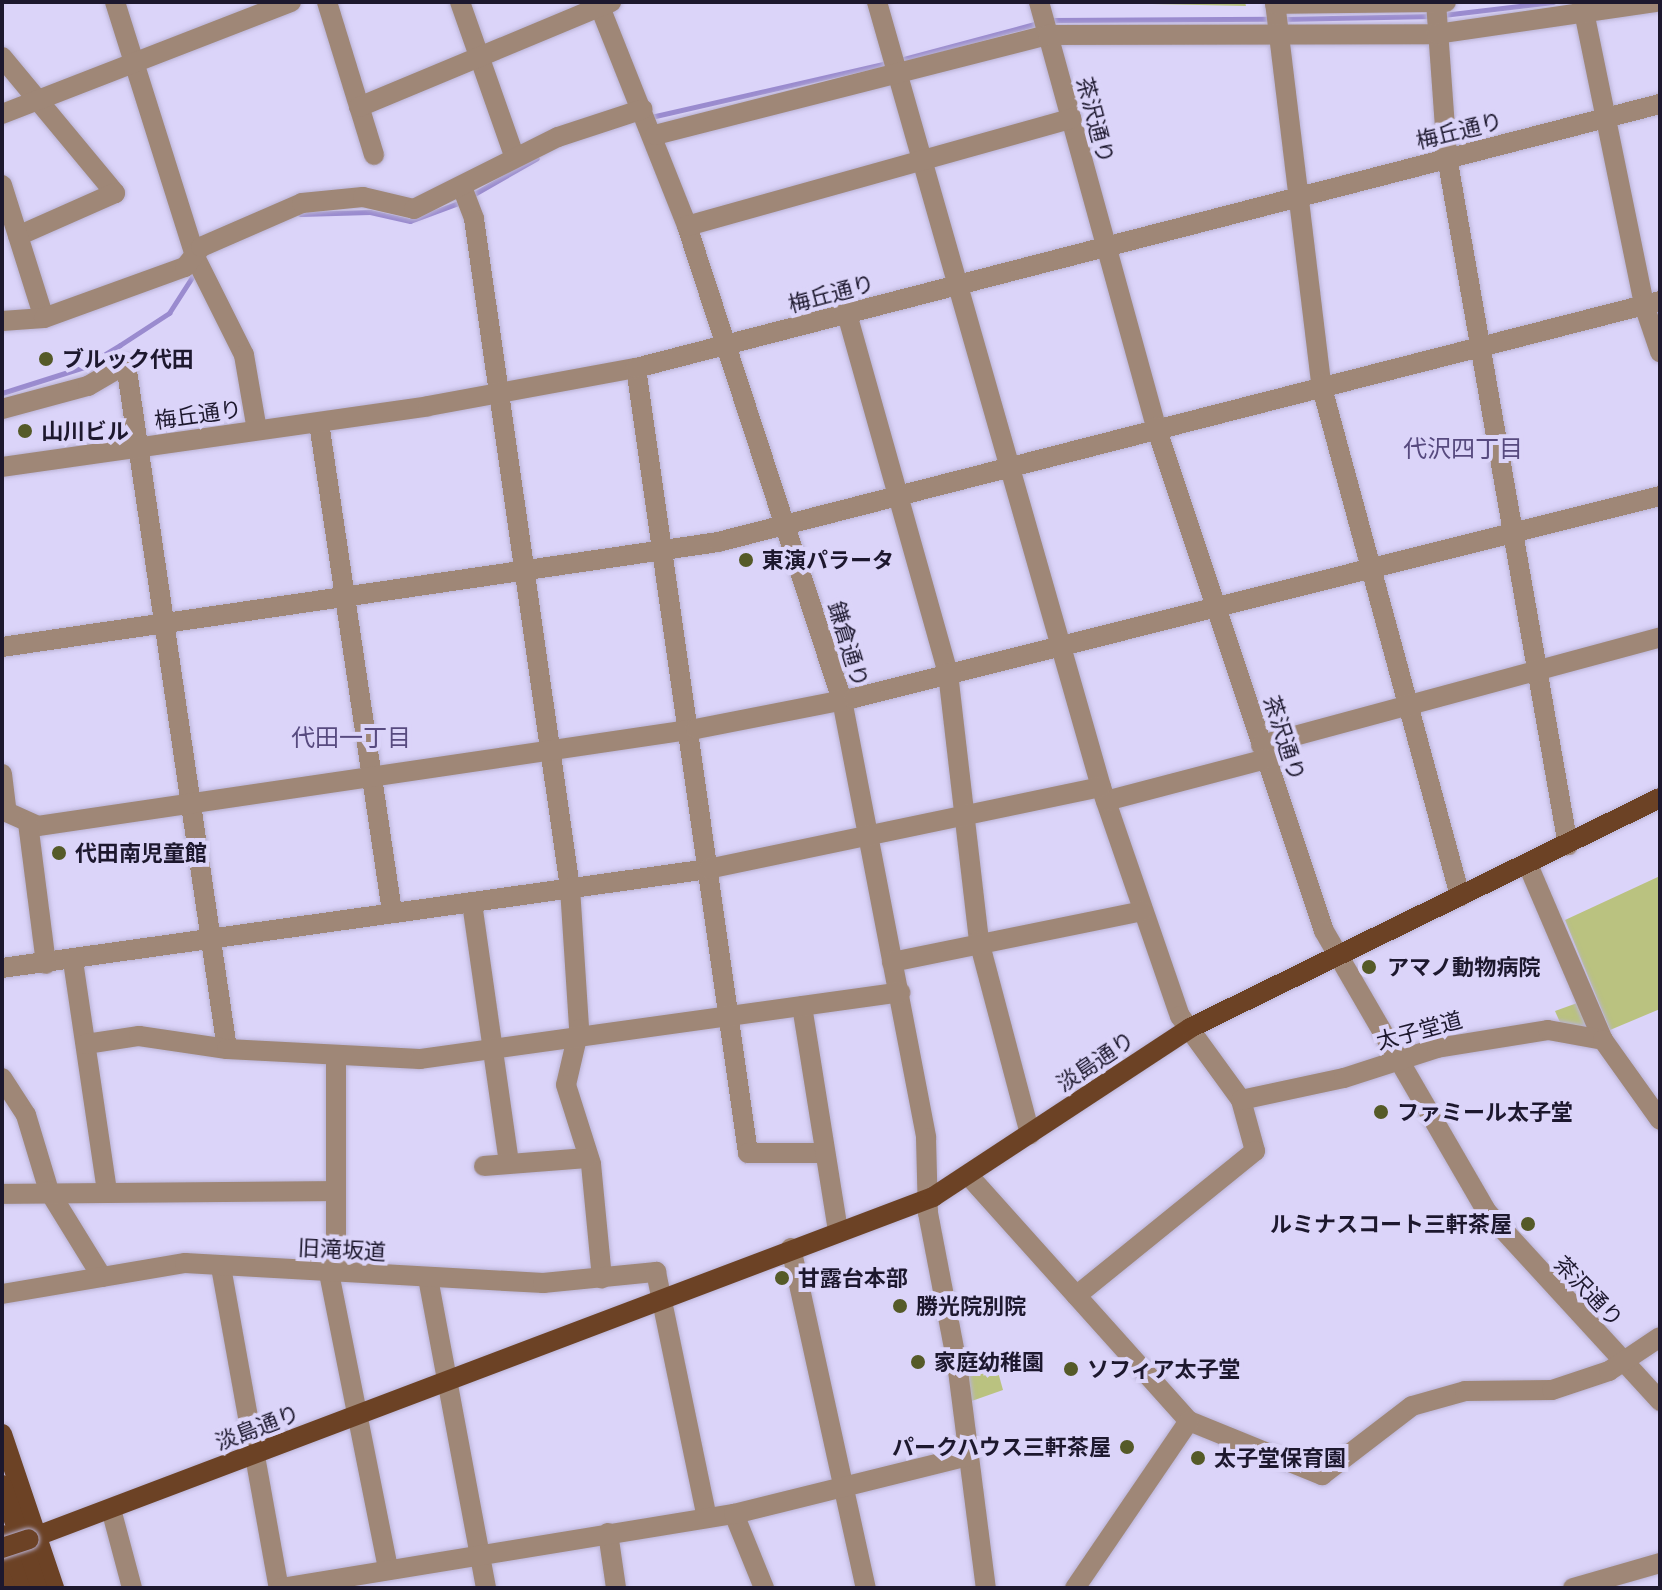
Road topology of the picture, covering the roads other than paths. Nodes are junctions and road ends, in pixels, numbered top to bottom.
1 (115, 2) edge
2 (291, 2) edge
3 (327, 2) edge
4 (460, 2) edge
5 (877, 2) edge
6 (1656, 2) edge
7 (603, 3) edge
8 (1582, 8) edge
9 (1438, 14) edge
10 (1275, 18) edge
11 (1044, 22) edge
12 (477, 56) junction
13 (2, 57) edge
14 (135, 62) junction
15 (901, 65) junction
16 (42, 99) junction
17 (1660, 104) edge
18 (359, 107) junction
19 (2, 114) edge
20 (1604, 118) junction
21 (1071, 119) junction
22 (648, 120) junction
23 (374, 155) dead end
24 (1447, 157) junction
25 (515, 158) junction
26 (925, 158) junction
27 (3, 189) edge
28 (466, 196) junction
29 (1294, 196) junction
30 (687, 226) junction
31 (18, 236) junction
32 (1105, 243) junction
33 (197, 261) junction
34 (959, 283) junction
35 (1652, 303) edge
36 (847, 314) junction
37 (44, 318) junction
38 (2, 321) edge
39 (728, 345) junction
40 (1480, 345) junction
41 (1660, 352) edge
42 (636, 368) junction
43 (1321, 384) junction
44 (499, 394) junction
45 (2, 409) edge
46 (319, 423) junction
47 (1156, 427) junction
48 (257, 430) junction
49 (139, 447) junction
50 (1010, 465) junction
51 (2, 467) edge
52 (900, 496) junction
53 (1660, 496) edge
54 (787, 525) junction
55 (1513, 533) junction
56 (662, 552) junction
57 (1368, 568) junction
58 (526, 572) junction
59 (343, 599) junction
60 (1216, 605) junction
61 (167, 624) junction
62 (1660, 637) edge
63 (1059, 646) junction
64 (2, 647) edge
65 (1537, 670) junction
66 (948, 673) junction
67 (842, 700) junction
68 (1406, 705) junction
69 (689, 731) junction
70 (551, 750) junction
71 (1264, 752) junction
72 (2, 774) edge
73 (369, 777) junction
74 (1104, 794) junction
75 (1660, 798) edge
76 (192, 803) junction
77 (5, 811) edge
78 (964, 814) junction
79 (28, 823) junction
80 (863, 835) junction
81 (1568, 845) junction
82 (1528, 865) junction
83 (708, 869) junction
84 (570, 888) junction
85 (1460, 896) junction
86 (472, 903) junction
87 (1143, 911) junction
88 (392, 913) junction
89 (211, 941) junction
90 (979, 941) junction
91 (1335, 955) junction
92 (73, 961) junction
93 (892, 962) junction
94 (46, 964) junction
95 (2, 968) edge
96 (900, 992) junction
97 (802, 1006) junction
98 (729, 1016) junction
99 (1190, 1028) junction
100 (577, 1039) junction
101 (1603, 1040) junction
102 (86, 1044) junction
103 (227, 1049) junction
104 (495, 1051) junction
105 (336, 1057) junction
106 (1394, 1058) junction
107 (2, 1078) edge
108 (1241, 1100) junction
109 (1660, 1120) edge
110 (1030, 1134) junction
111 (822, 1153) junction
112 (587, 1158) junction
113 (509, 1163) junction
114 (484, 1166) dead end
115 (969, 1176) junction
116 (49, 1191) junction
117 (107, 1191) junction
118 (331, 1191) junction
119 (2, 1194) edge
120 (933, 1197) junction
121 (838, 1231) junction
122 (791, 1248) junction
123 (221, 1267) junction
124 (332, 1273) junction
125 (102, 1277) junction
126 (428, 1278) junction
127 (602, 1278) junction
128 (2, 1294) edge
129 (1076, 1296) junction
130 (665, 1297) junction
131 (1660, 1337) edge
132 (1625, 1363) junction
133 (446, 1381) junction
134 (1660, 1401) edge
135 (359, 1414) junction
136 (1189, 1421) junction
137 (2, 1434) edge
138 (253, 1454) junction
139 (968, 1456) junction
140 (2, 1485) edge
141 (840, 1486) junction
142 (111, 1509) junction
143 (734, 1514) junction
144 (707, 1518) junction
145 (608, 1533) junction
146 (2, 1535) edge
147 (33, 1537) junction
148 (2, 1548) edge
149 (479, 1552) junction
150 (1660, 1563) edge
151 (388, 1567) junction
152 (2, 1579) edge
153 (5, 1588) edge
154 (20, 1588) edge
155 (37, 1588) edge
156 (54, 1588) edge
157 (132, 1588) edge
158 (280, 1588) edge
159 (486, 1588) edge
160 (616, 1588) edge
161 (764, 1588) edge
162 (866, 1588) edge
163 (986, 1588) edge
164 (1075, 1588) edge
165 (1573, 1588) edge

1 - 14 street
2 - 14 street
3 - 18 street
4 - 12 street
5 - 15 street
6 - 8 street
7 - 12 street
7 - 22 street, 鎌倉通り
8 - 9 street
8 - 20 street
9 - 10 street
9 - 10 street
9 - 24 street
10 - 11 street
10 - 29 street
11 - 15 street
11 - 21 street, 茶沢通り
12 - 18 street
12 - 25 street
13 - 16 street
14 - 16 street
14 - 33 street
15 - 22 street
15 - 26 street
16 - 19 street
16 - 31 street
17 - 20 street, 梅丘通り
18 - 23 street
20 - 24 street, 梅丘通り
20 - 35 street
21 - 26 street
21 - 32 street, 茶沢通り
22 - 25 street
22 - 30 street, 鎌倉通り
24 - 29 street, 梅丘通り
24 - 40 street
25 - 28 street
26 - 30 street
26 - 34 street
27 - 31 street
28 - 33 street
28 - 44 street
29 - 32 street, 梅丘通り
29 - 43 street
30 - 39 street, 鎌倉通り
31 - 37 street
32 - 34 street, 梅丘通り
32 - 47 street, 茶沢通り
33 - 37 street
33 - 48 street
34 - 36 street, 梅丘通り
34 - 50 street
35 - 40 street
35 - 41 street
36 - 39 street, 梅丘通り
36 - 52 street
37 - 38 street
39 - 42 street, 梅丘通り
39 - 54 street, 鎌倉通り
40 - 43 street
40 - 55 street
42 - 44 street, 梅丘通り
42 - 56 street
43 - 47 street
43 - 57 street
44 - 46 street, 梅丘通り
44 - 58 street
45 - 49 street
46 - 48 street, 梅丘通り
46 - 59 street
47 - 50 street
47 - 60 street, 茶沢通り
48 - 49 street, 梅丘通り
49 - 51 street, 梅丘通り
49 - 61 street
50 - 52 street
50 - 63 street
52 - 54 street
52 - 66 street
53 - 55 street
54 - 56 street
54 - 67 street, 鎌倉通り
55 - 57 street
55 - 65 street
56 - 58 street
56 - 69 street
57 - 60 street
57 - 68 street
58 - 59 street
58 - 70 street
59 - 61 street
59 - 73 street
60 - 63 street
60 - 71 street, 茶沢通り
61 - 64 street
61 - 76 street
62 - 65 street
63 - 66 street
63 - 74 street
65 - 68 street
65 - 81 street
66 - 67 street
66 - 78 street
67 - 69 street
67 - 80 street, 鎌倉通り
68 - 71 street
68 - 85 street
69 - 70 street
69 - 83 street
70 - 73 street
70 - 84 street
71 - 74 street
71 - 91 street, 茶沢通り
72 - 77 street
73 - 76 street
73 - 88 street
74 - 78 street
74 - 87 street
75 - 81 main road, 淡島通り
76 - 79 street
76 - 89 street
77 - 79 street
78 - 80 street
78 - 90 street
79 - 94 street
80 - 83 street
80 - 93 street, 鎌倉通り
81 - 82 main road, 淡島通り
82 - 85 main road, 淡島通り
82 - 101 street
83 - 84 street
83 - 98 street
84 - 86 street
84 - 100 street
85 - 91 main road, 淡島通り
86 - 88 street
86 - 104 street
87 - 90 street
87 - 99 street
88 - 89 street
89 - 92 street
89 - 103 street
90 - 93 street
90 - 110 street
91 - 99 main road, 淡島通り
91 - 106 street, 茶沢通り
92 - 94 street
92 - 102 street
93 - 96 street, 鎌倉通り
94 - 95 street
96 - 97 street
96 - 120 street, 鎌倉通り
97 - 98 street
97 - 111 street
98 - 100 street
98 - 111 street
99 - 108 street
99 - 110 main road, 淡島通り
100 - 104 street
100 - 112 street
101 - 106 street, 太子堂道
101 - 109 street
102 - 103 street
102 - 117 street
103 - 105 street
104 - 105 street
104 - 113 street
105 - 118 street
106 - 108 street, 太子堂道
106 - 132 street, 茶沢通り
107 - 116 street
108 - 129 street
110 - 115 main road, 淡島通り
111 - 121 street
112 - 113 street
112 - 127 street
113 - 114 street
115 - 120 main road, 淡島通り
115 - 129 street
116 - 117 street
116 - 119 street
116 - 125 street
117 - 118 street
118 - 124 street
120 - 121 main road, 淡島通り
120 - 139 street, 鎌倉通り
121 - 122 main road, 淡島通り
122 - 130 main road, 淡島通り
122 - 141 street
123 - 124 street, 旧滝坂道
123 - 125 street, 旧滝坂道
123 - 138 street
124 - 126 street, 旧滝坂道
124 - 135 street
125 - 128 street, 旧滝坂道
126 - 127 street, 旧滝坂道
126 - 133 street
127 - 130 street, 旧滝坂道
129 - 136 street
130 - 133 main road, 淡島通り
130 - 144 street
131 - 132 street
132 - 134 street, 茶沢通り
132 - 136 street
133 - 135 main road, 淡島通り
133 - 149 street
135 - 138 main road, 淡島通り
135 - 151 street
136 - 164 street
137 - 147 main road
138 - 142 main road, 淡島通り
138 - 158 street
139 - 141 street
139 - 163 street, 鎌倉通り
140 - 155 main road
141 - 143 street
141 - 162 street
142 - 147 main road, 淡島通り
142 - 157 street
143 - 144 street
143 - 161 street
144 - 145 street
145 - 149 street
145 - 160 street
146 - 154 main road
147 - 148 main road, 淡島通り, bridge
147 - 156 main road
149 - 151 street
149 - 159 street
150 - 165 street
151 - 158 street
152 - 153 main road

